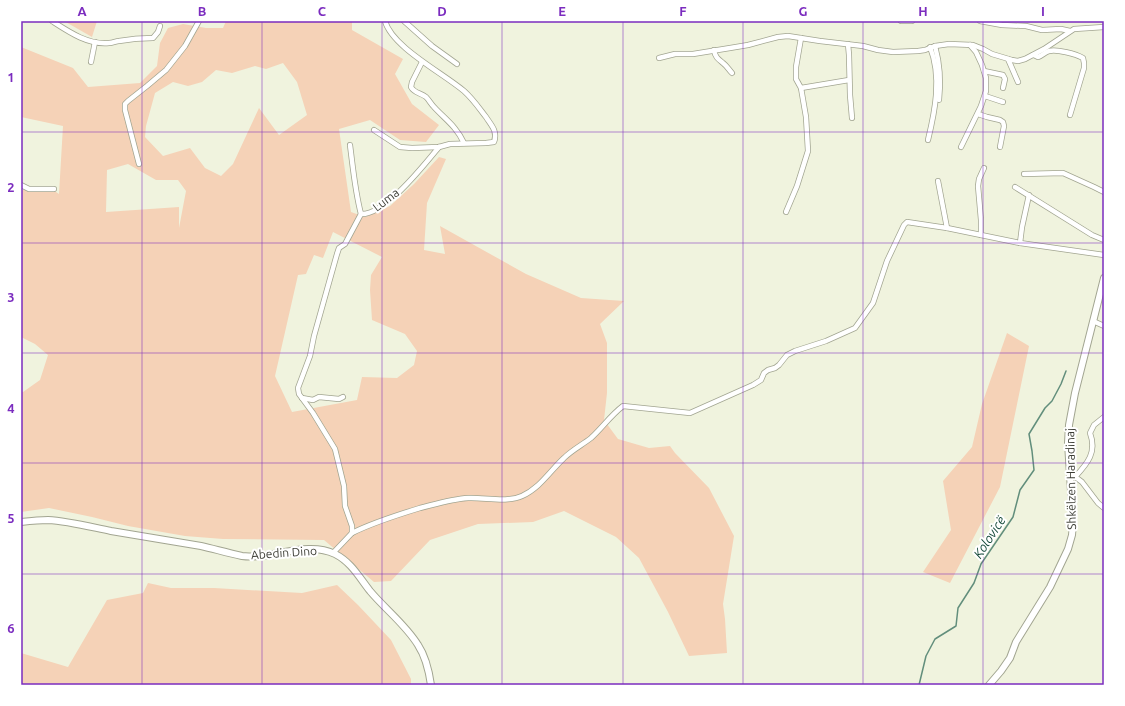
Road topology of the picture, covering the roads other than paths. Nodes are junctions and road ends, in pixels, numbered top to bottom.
1 (52, 21) edge
2 (199, 21) edge
3 (385, 21) edge
4 (404, 21) edge
5 (901, 21) edge
6 (912, 21) edge
7 (980, 21) edge
8 (160, 26) dead end
9 (1104, 27) edge
10 (1070, 31) junction
11 (801, 38) junction
12 (95, 42) junction
13 (848, 44) junction
14 (970, 46) junction
15 (933, 47) junction
16 (714, 50) junction
17 (1031, 56) junction
18 (659, 58) dead end
19 (1008, 59) junction
20 (91, 62) dead end
21 (422, 62) junction
22 (458, 64) dead end
23 (984, 71) junction
24 (732, 73) dead end
25 (850, 80) junction
26 (1018, 82) dead end
27 (801, 88) junction
28 (1003, 88) dead end
29 (985, 96) junction
30 (939, 100) dead end
31 (1003, 102) dead end
32 (978, 114) junction
33 (1070, 116) dead end
34 (852, 118) dead end
35 (374, 130) dead end
36 (928, 140) dead end
37 (464, 143) junction
38 (350, 145) dead end
39 (439, 147) junction
40 (961, 147) dead end
41 (1000, 147) dead end
42 (139, 164) dead end
43 (984, 168) dead end
44 (1024, 174) dead end
45 (938, 181) dead end
46 (21, 185) edge
47 (1015, 187) dead end
48 (54, 189) dead end
49 (1104, 192) edge
50 (1029, 195) junction
51 (786, 212) dead end
52 (361, 214) junction
53 (947, 228) junction
54 (981, 235) junction
55 (1104, 240) edge
56 (1020, 243) junction
57 (1104, 255) edge
58 (1104, 278) edge
59 (1093, 321) junction
60 (1104, 326) edge
61 (343, 397) dead end
62 (302, 398) junction
63 (1104, 417) edge
64 (1069, 472) junction
65 (1075, 477) junction
66 (1104, 508) edge
67 (21, 522) edge
68 (352, 533) junction
69 (333, 553) junction
70 (431, 685) edge
71 (989, 685) edge

1 - 12 street
2 - 42 street
3 - 21 street
4 - 22 street
5 - 6 street
7 - 10 street
8 - 12 street
9 - 10 street
10 - 17 street
11 - 13 street
11 - 16 street
11 - 27 street
12 - 20 street
13 - 15 street
13 - 25 street
14 - 15 street
14 - 19 street
14 - 23 street
15 - 30 street
15 - 36 street
16 - 18 street
16 - 24 street
17 - 19 street
17 - 33 street
19 - 26 street
21 - 37 street
21 - 37 street
23 - 28 street
23 - 29 street
25 - 27 street
25 - 34 street
27 - 51 street
29 - 31 street
29 - 32 street
32 - 40 street
32 - 41 street
35 - 39 street
37 - 39 street
38 - 52 street, Luma
39 - 52 street, Luma
43 - 54 street
44 - 49 street
45 - 53 street
46 - 48 street
47 - 50 street
50 - 55 street
50 - 56 street
52 - 62 street
53 - 54 street
53 - 68 street
54 - 56 street
56 - 57 street
58 - 59 street, Shkëlzen Haradinaj
59 - 60 street
59 - 64 street, Shkëlzen Haradinaj
61 - 62 street
62 - 68 street
63 - 65 street
64 - 65 street
64 - 71 street, Shkëlzen Haradinaj
65 - 66 street
67 - 69 street, Abedin Dino
68 - 69 street
69 - 70 street, Abedin Dino

